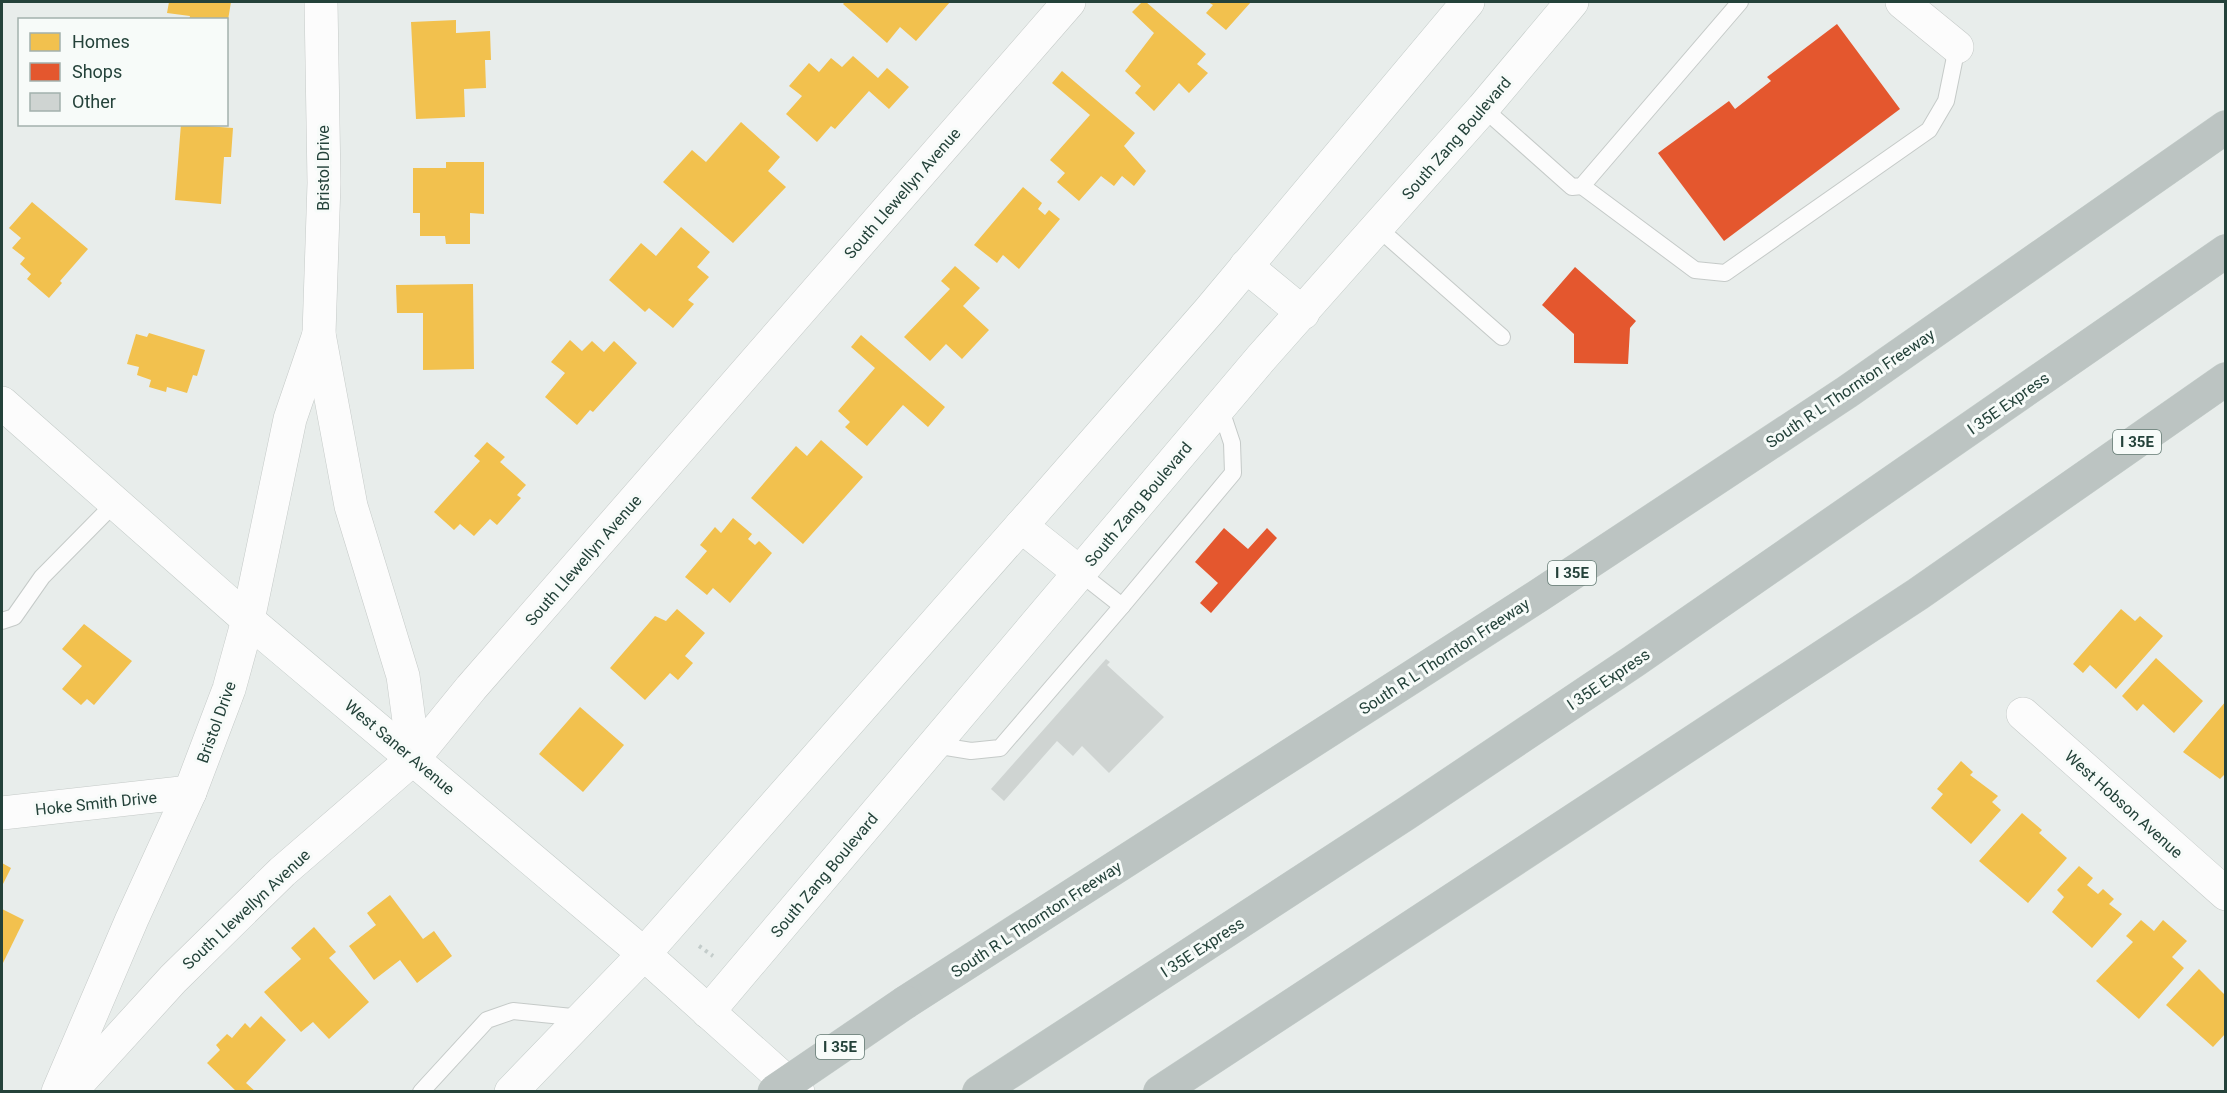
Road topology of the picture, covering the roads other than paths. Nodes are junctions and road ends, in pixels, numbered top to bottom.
1 (321, 2) edge
2 (1070, 2) edge
3 (1468, 2) edge
4 (1572, 2) edge
5 (1740, 2) edge
6 (1902, 2) edge
7 (1957, 47) joint
8 (1483, 108) junction
9 (2226, 126) edge
10 (1582, 186) junction
11 (1378, 228) junction
12 (2226, 251) edge
13 (1246, 266) junction
14 (1303, 313) junction
15 (320, 334) junction
16 (1502, 337) dead end
17 (2226, 379) edge
18 (2, 403) edge
19 (1220, 407) junction
20 (115, 503) junction
21 (1021, 526) junction
22 (1080, 573) junction
23 (1122, 606) junction
24 (248, 620) junction
25 (2, 621) edge
26 (2023, 714) dead end
27 (934, 745) junction
28 (414, 758) junction
29 (190, 792) junction
30 (2, 813) edge
31 (2226, 894) edge
32 (644, 954) junction
33 (708, 1012) junction
34 (583, 1018) junction
35 (58, 1092) edge
36 (70, 1092) edge
37 (421, 1092) edge
38 (511, 1092) edge
39 (774, 1092) edge
40 (798, 1092) edge
41 (979, 1092) edge
42 (1160, 1092) edge

1 - 15 street, Bristol Drive
2 - 28 street, South Llewellyn Avenue
3 - 13 street
4 - 8 street, South Zang Boulevard
5 - 10 lane
6 - 7 street
7 - 10 lane
8 - 10 lane
8 - 11 street, South Zang Boulevard
9 - 39 highway, South R L Thornton Freeway / I 35E, bridge
11 - 14 street, South Zang Boulevard
11 - 16 lane
12 - 41 highway, I 35E Express
13 - 14 street
13 - 21 street
14 - 19 street, South Zang Boulevard
15 - 24 street, Bristol Drive
15 - 28 street, Bristol Drive
17 - 42 highway, I 35E
18 - 20 street, West Saner Avenue
19 - 22 street, South Zang Boulevard
19 - 23 lane
20 - 24 street, West Saner Avenue
20 - 25 lane
21 - 22 street
21 - 32 street
22 - 23 lane
22 - 27 street, South Zang Boulevard
23 - 27 lane
24 - 28 street, West Saner Avenue
24 - 29 street, Bristol Drive
26 - 31 street, West Hobson Avenue
27 - 33 street, South Zang Boulevard
28 - 32 street, West Saner Avenue
28 - 36 street, South Llewellyn Avenue
29 - 30 street, Hoke Smith Drive
29 - 35 street, Bristol Drive
32 - 33 street, West Saner Avenue
32 - 34 street
33 - 40 street, West Saner Avenue
34 - 37 lane
34 - 38 street

